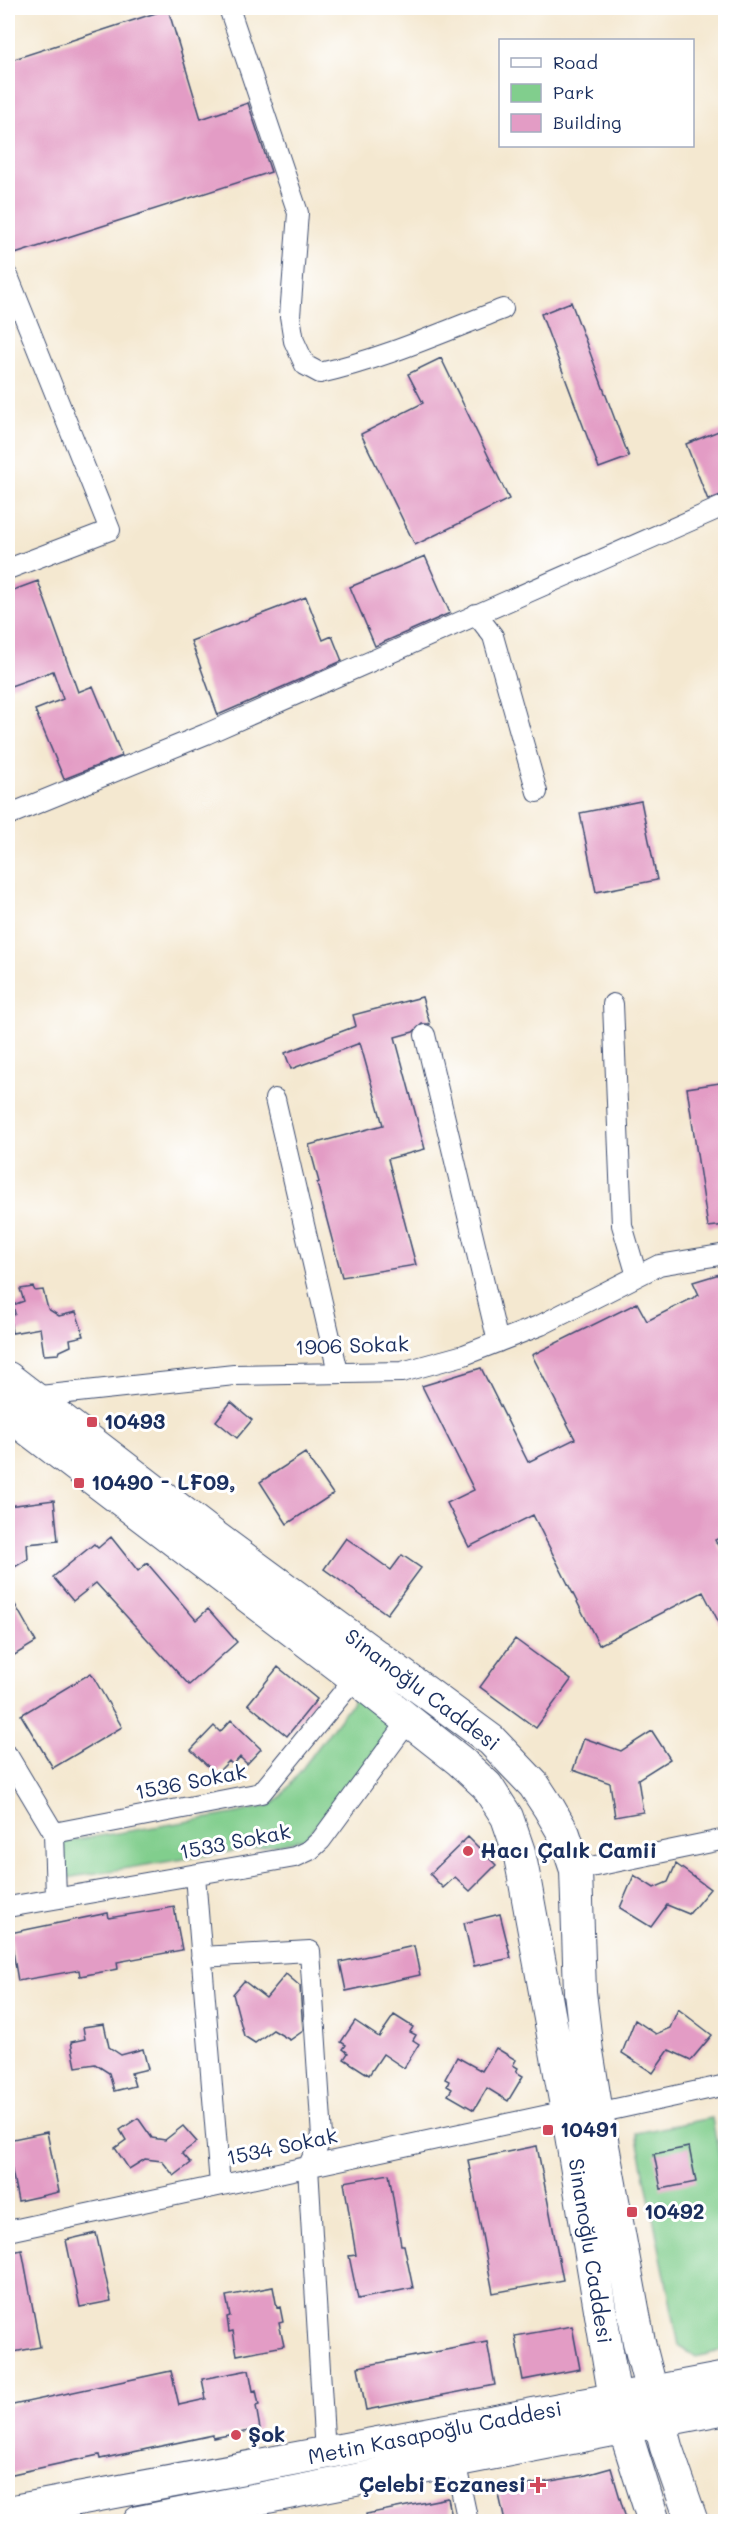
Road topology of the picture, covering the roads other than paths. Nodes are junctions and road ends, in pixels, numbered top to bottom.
1 (229, 8) edge
2 (8, 276) edge
3 (503, 309) dead end
4 (726, 505) edge
5 (8, 569) edge
6 (476, 614) junction
7 (537, 792) dead end
8 (8, 815) edge
9 (613, 1004) dead end
10 (425, 1035) dead end
11 (275, 1099) dead end
12 (726, 1254) edge
13 (637, 1276) junction
14 (498, 1342) junction
15 (338, 1372) junction
16 (13, 1405) edge
17 (355, 1678) junction
18 (409, 1720) junction
19 (8, 1756) edge
20 (54, 1833) junction
21 (726, 1839) edge
22 (576, 1870) junction
23 (195, 1875) junction
24 (56, 1899) junction
25 (8, 1907) edge
26 (201, 1958) junction
27 (726, 2085) edge
28 (582, 2112) junction
29 (308, 2167) junction
30 (220, 2185) junction
31 (8, 2231) edge
32 (726, 2378) edge
33 (615, 2399) junction
34 (655, 2407) junction
35 (726, 2408) edge
36 (623, 2429) junction
37 (325, 2454) junction
38 (456, 2462) junction
39 (8, 2512) edge
40 (139, 2522) edge
41 (468, 2522) edge
42 (654, 2522) edge
43 (692, 2522) edge

1 - 3 street
2 - 5 street
4 - 6 street
6 - 7 street
6 - 8 street
9 - 13 street
10 - 14 street
11 - 15 street
12 - 13 street, 1906 Sokak
13 - 14 street, 1906 Sokak
14 - 15 street, 1906 Sokak
15 - 16 street, 1906 Sokak
16 - 17 main road, Si̇nanoğlu Caddesi
16 - 22 main road, Si̇nanoğlu Caddesi
17 - 18 main road, Si̇nanoğlu Caddesi
17 - 20 street, 1536 Sokak
18 - 23 street, 1533 Sokak
18 - 28 main road, Si̇nanoğlu Caddesi
19 - 20 street
20 - 24 street
21 - 22 street
22 - 28 main road, Si̇nanoğlu Caddesi
23 - 24 street, 1533 Sokak
23 - 26 street
24 - 25 street, 1533 Sokak
26 - 29 street
26 - 30 street
27 - 28 street, 1534 Sokak
28 - 29 street, 1534 Sokak
28 - 33 main road, Si̇nanoğlu Caddesi
28 - 34 main road, Si̇nanoğlu Caddesi
29 - 30 street, 1534 Sokak
29 - 37 street
30 - 31 street, 1534 Sokak
32 - 34 main road
33 - 34 main road, Metin Kasapoğlu Caddesi
33 - 36 main road, Si̇nanoğlu Caddesi
33 - 37 main road, Metin Kasapoğlu Caddesi
34 - 35 main road
34 - 36 main road, Metin Kasapoğlu Caddesi
34 - 43 main road, Si̇nanoğlu Caddesi
36 - 38 main road, Metin Kasapoğlu Caddesi
36 - 42 main road, Si̇nanoğlu Caddesi
37 - 39 main road, Metin Kasapoğlu Caddesi
38 - 40 main road, Metin Kasapoğlu Caddesi
38 - 41 street

